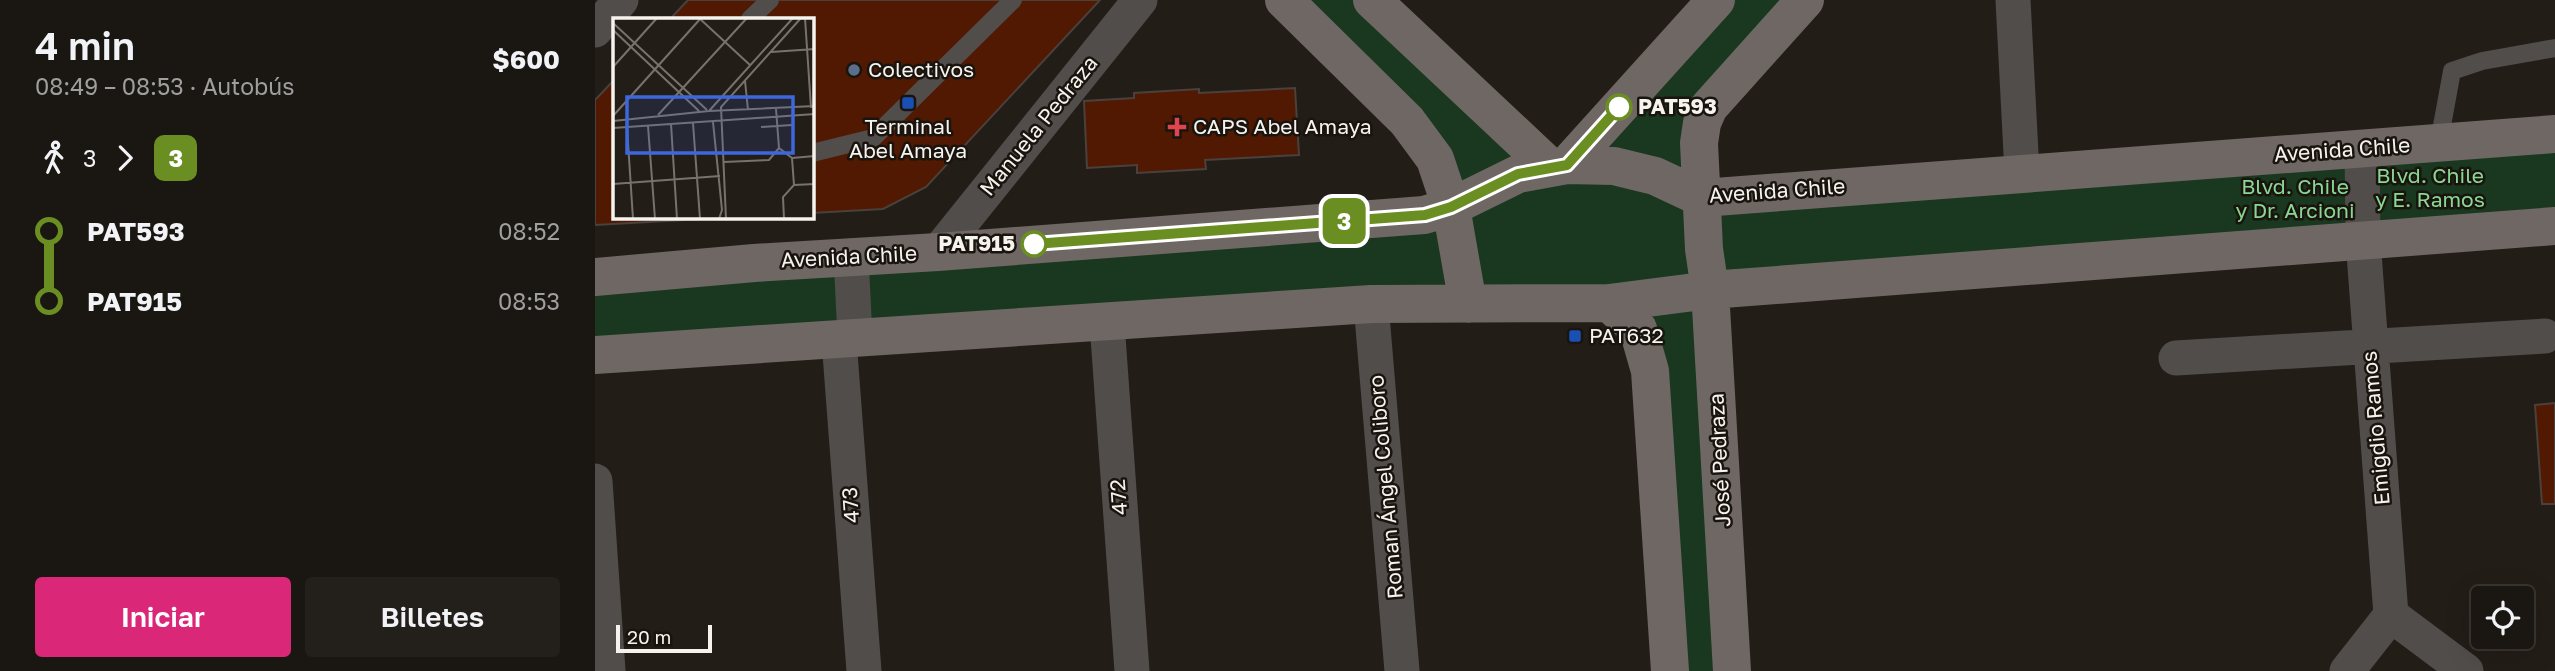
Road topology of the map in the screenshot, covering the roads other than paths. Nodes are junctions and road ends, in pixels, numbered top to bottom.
1 (621, 0) edge
2 (770, 0) edge
3 (1013, 0) edge
4 (1140, 0) edge
5 (1284, 0) edge
6 (1372, 0) edge
7 (1716, 0) edge
8 (1805, 0) edge
9 (2013, 0) edge
10 (751, 18) edge
11 (595, 30) edge
12 (2555, 48) edge
13 (2555, 134) edge
14 (2439, 142) junction
15 (2362, 148) junction
16 (814, 153) edge
17 (1558, 166) junction
18 (2022, 173) junction
19 (1702, 198) junction
20 (1451, 207) junction
21 (2555, 226) edge
22 (2363, 240) junction
23 (938, 252) junction
24 (851, 256) junction
25 (595, 277) edge
26 (1710, 290) junction
27 (1609, 303) junction
28 (1371, 304) junction
29 (1468, 304) junction
30 (1107, 323) junction
31 (2545, 336) dead end
32 (847, 339) junction
33 (2369, 346) junction
34 (595, 355) edge
35 (2176, 358) dead end
36 (595, 481) edge
37 (2391, 615) junction
38 (608, 671) edge
39 (863, 671) edge
40 (1132, 671) edge
41 (1402, 671) edge
42 (1670, 671) edge
43 (1732, 671) edge
44 (2347, 671) edge
45 (2466, 671) edge

1 - 11 street
2 - 10 lane
3 - 16 lane
4 - 23 street, Manuela Pedraza
5 - 20 main road
6 - 17 main road
7 - 17 main road
8 - 19 main road, José Pedraza
9 - 18 street
12 - 14 lane
13 - 14 main road, Avenida Chile
14 - 15 main road, Avenida Chile
15 - 18 main road, Avenida Chile
15 - 22 street, Emigdio Ramos
17 - 19 main road, Avenida Chile
17 - 20 main road, Avenida Chile
18 - 19 main road, Avenida Chile
19 - 26 main road, José Pedraza
20 - 23 main road, Avenida Chile
20 - 29 main road
21 - 22 main road
22 - 26 main road
22 - 33 street, Emigdio Ramos
23 - 24 main road, Avenida Chile
24 - 25 main road, Avenida Chile
24 - 32 street, 473
26 - 27 main road
26 - 43 main road, José Pedraza
27 - 29 main road
27 - 42 main road
28 - 29 main road
28 - 30 main road
28 - 41 street, Roman Ángel Coliboro
30 - 32 main road
30 - 40 street, 472
31 - 33 street
32 - 34 main road
32 - 39 street, 473
33 - 35 street
33 - 37 street, Emigdio Ramos
36 - 38 street
37 - 44 street
37 - 45 street

